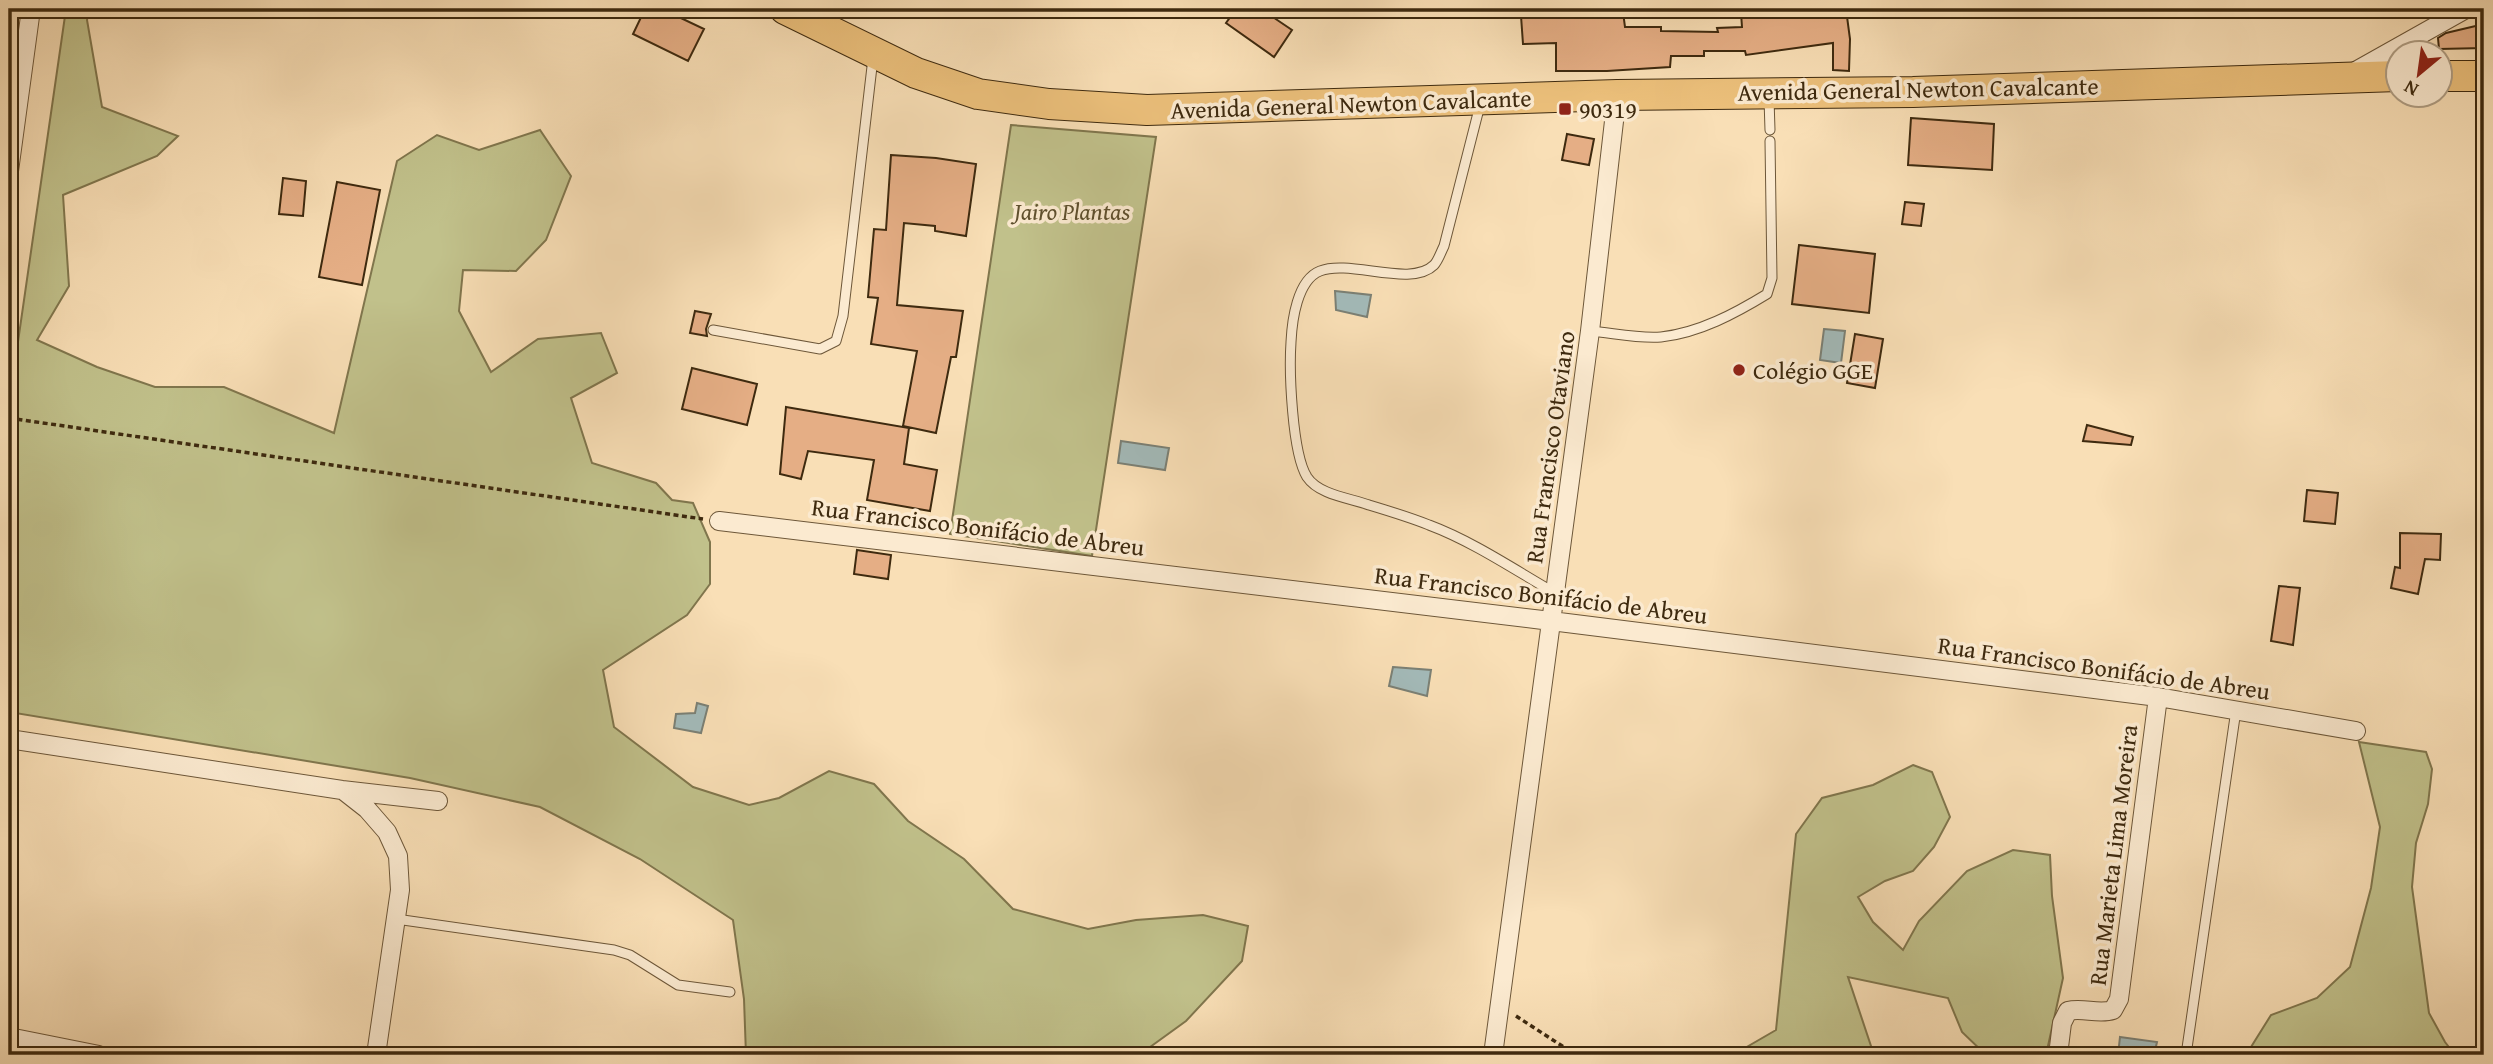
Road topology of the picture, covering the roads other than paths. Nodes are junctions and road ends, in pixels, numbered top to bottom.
1 (31, 9) edge
2 (785, 9) edge
3 (2466, 9) edge
4 (873, 52) junction
5 (2346, 76) junction
6 (2384, 76) edge
7 (2454, 76) edge
8 (2484, 76) edge
9 (1769, 94) junction
10 (1617, 95) junction
11 (1481, 100) junction
12 (9, 171) edge
13 (713, 330) dead end
14 (1590, 331) junction
15 (719, 521) road end
16 (1555, 593) junction
17 (1552, 621) junction
18 (2158, 697) junction
19 (2236, 710) junction
20 (2356, 731) dead end
21 (9, 739) edge
22 (342, 790) junction
23 (438, 801) dead end
24 (396, 919) junction
25 (730, 992) dead end
26 (9, 1037) edge
27 (99, 1055) edge
28 (376, 1055) edge
29 (1493, 1055) edge
30 (2058, 1055) edge
31 (2186, 1055) edge

1 - 12 street
2 - 4 main road, Avenida General Newton Cavalcante
3 - 5 street
4 - 11 main road, Avenida General Newton Cavalcante
4 - 13 lane
5 - 6 main road, Avenida General Newton Cavalcante
5 - 9 main road, Avenida General Newton Cavalcante
7 - 8 main road
9 - 10 main road, Avenida General Newton Cavalcante
9 - 14 lane
10 - 11 main road, Avenida General Newton Cavalcante
10 - 14 street, Rua Francisco Otaviano
11 - 16 lane
14 - 16 street, Rua Francisco Otaviano
15 - 17 street, Rua Francisco Bonifácio de Abreu
16 - 17 street, Rua Francisco Otaviano
17 - 18 street, Rua Francisco Bonifácio de Abreu
17 - 29 street, Rua Francisco Otaviano
18 - 19 street, Rua Francisco Bonifácio de Abreu
18 - 30 street, Rua Marieta Lima Moreira
19 - 20 street, Rua Francisco Bonifácio de Abreu
19 - 31 lane
21 - 22 street
22 - 23 street
22 - 24 street
24 - 25 lane
24 - 28 street
26 - 27 street

